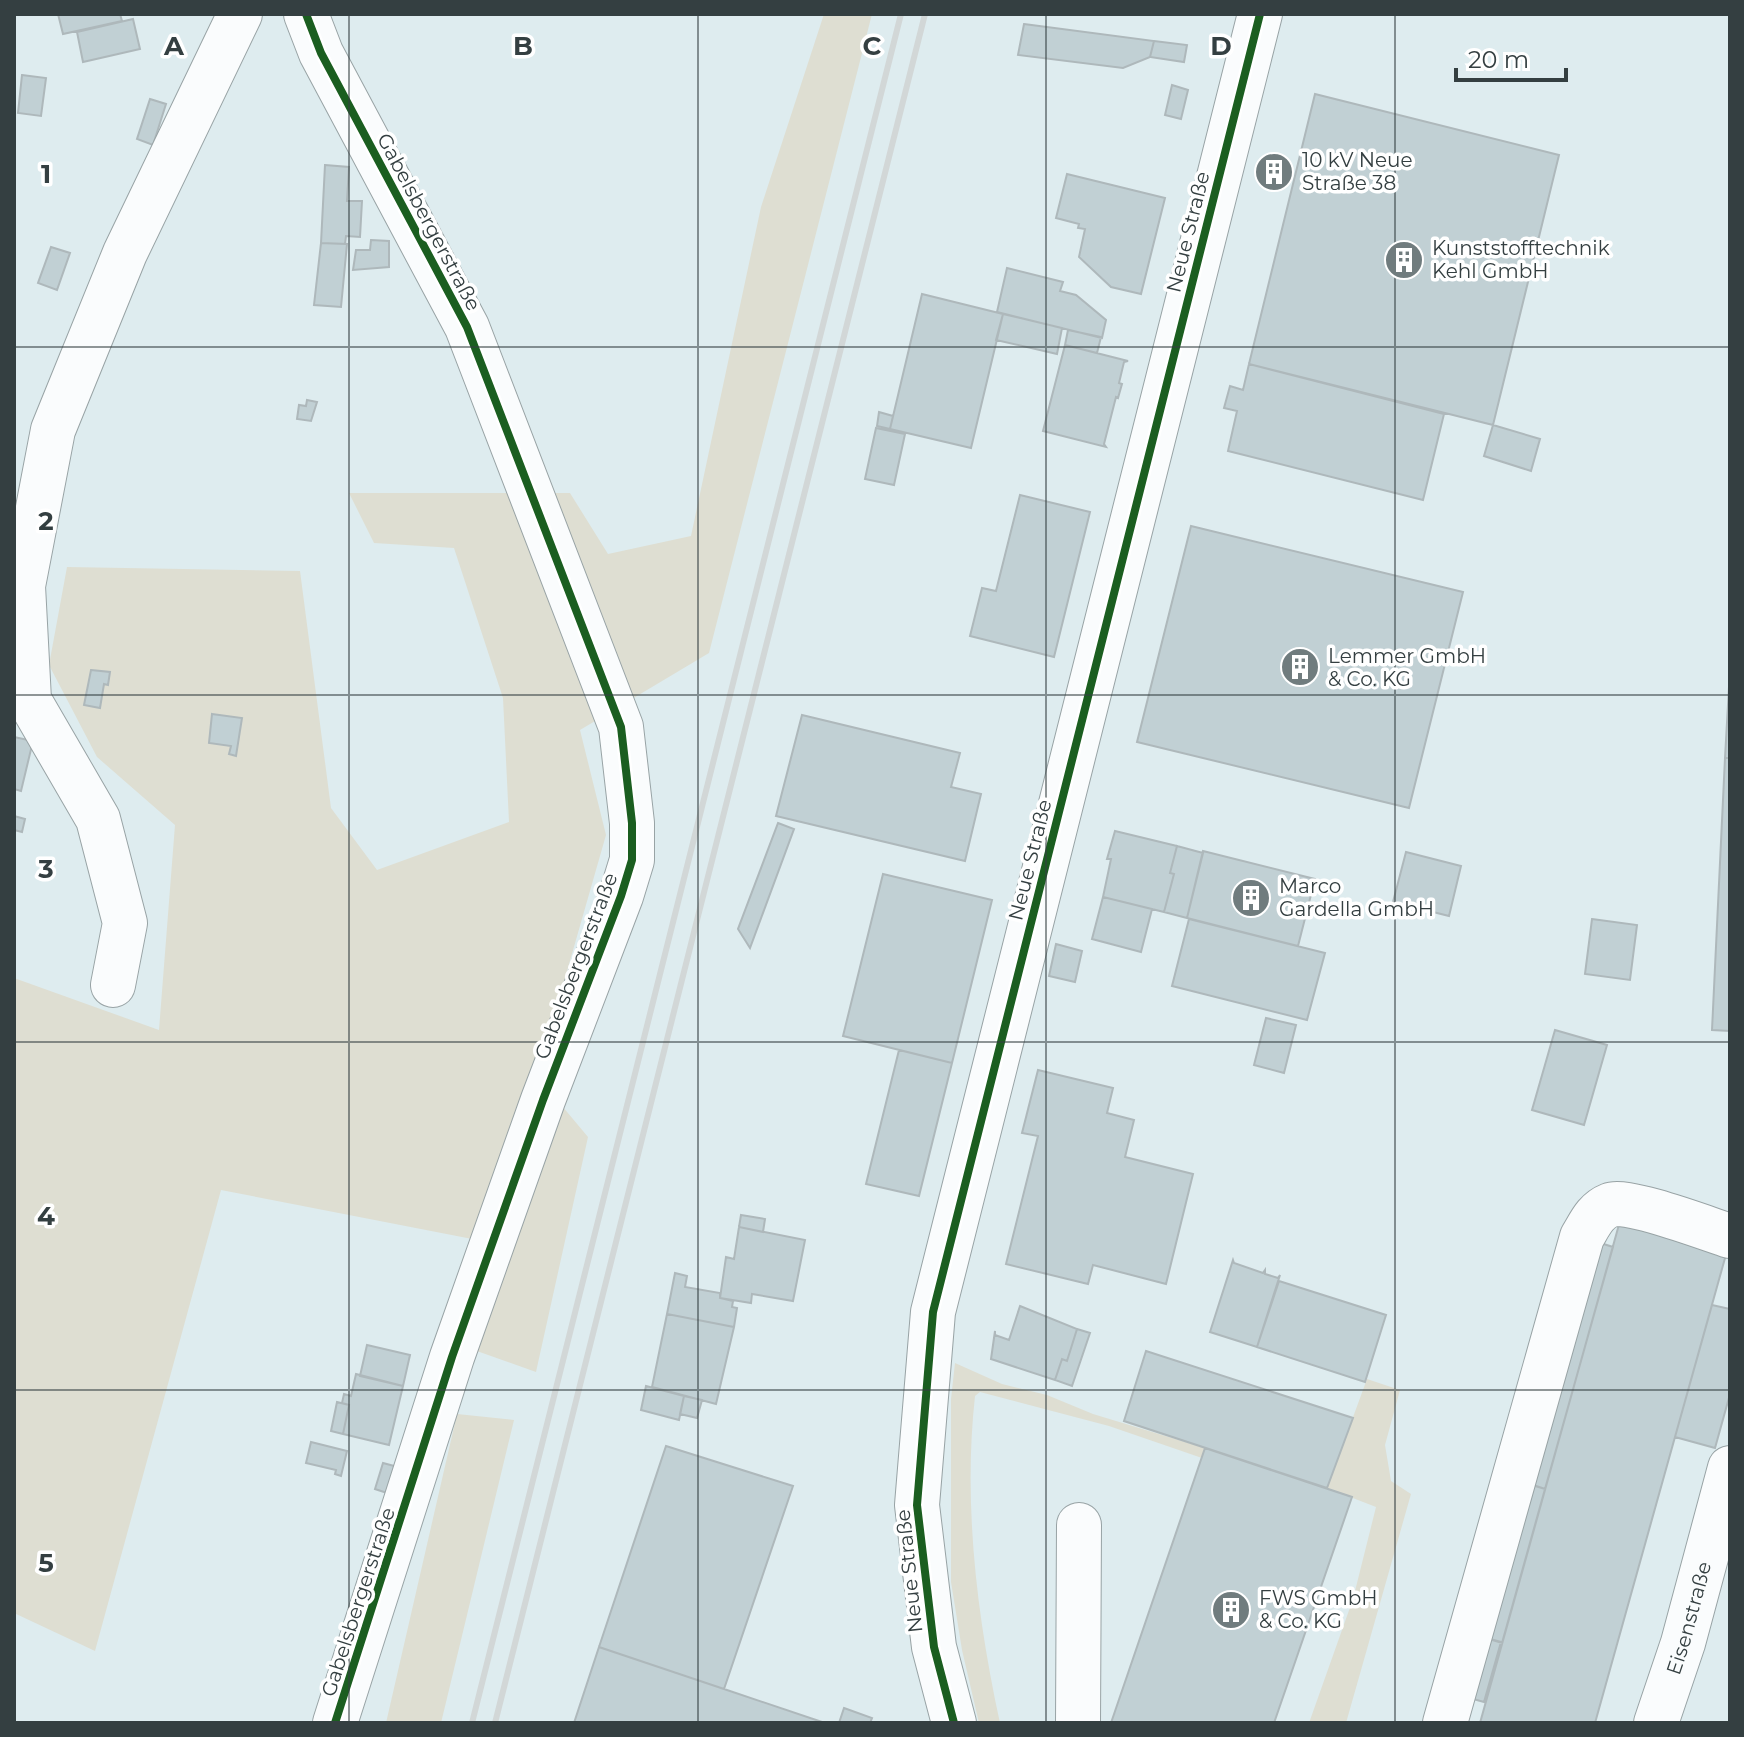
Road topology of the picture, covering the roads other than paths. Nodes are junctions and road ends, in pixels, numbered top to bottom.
1 (240, 14) edge
2 (306, 14) edge
3 (1260, 14) edge
4 (113, 985) dead end
5 (1730, 1236) edge
6 (1730, 1468) edge
7 (1079, 1525) dead end
8 (335, 1723) edge
9 (954, 1723) edge
10 (1078, 1723) edge
11 (1445, 1723) edge
12 (1656, 1723) edge

1 - 4 street
2 - 8 street, Gabelsbergerstraße
3 - 9 street, Neue Straße
5 - 11 street
6 - 12 street, Eisenstraße
7 - 10 street

